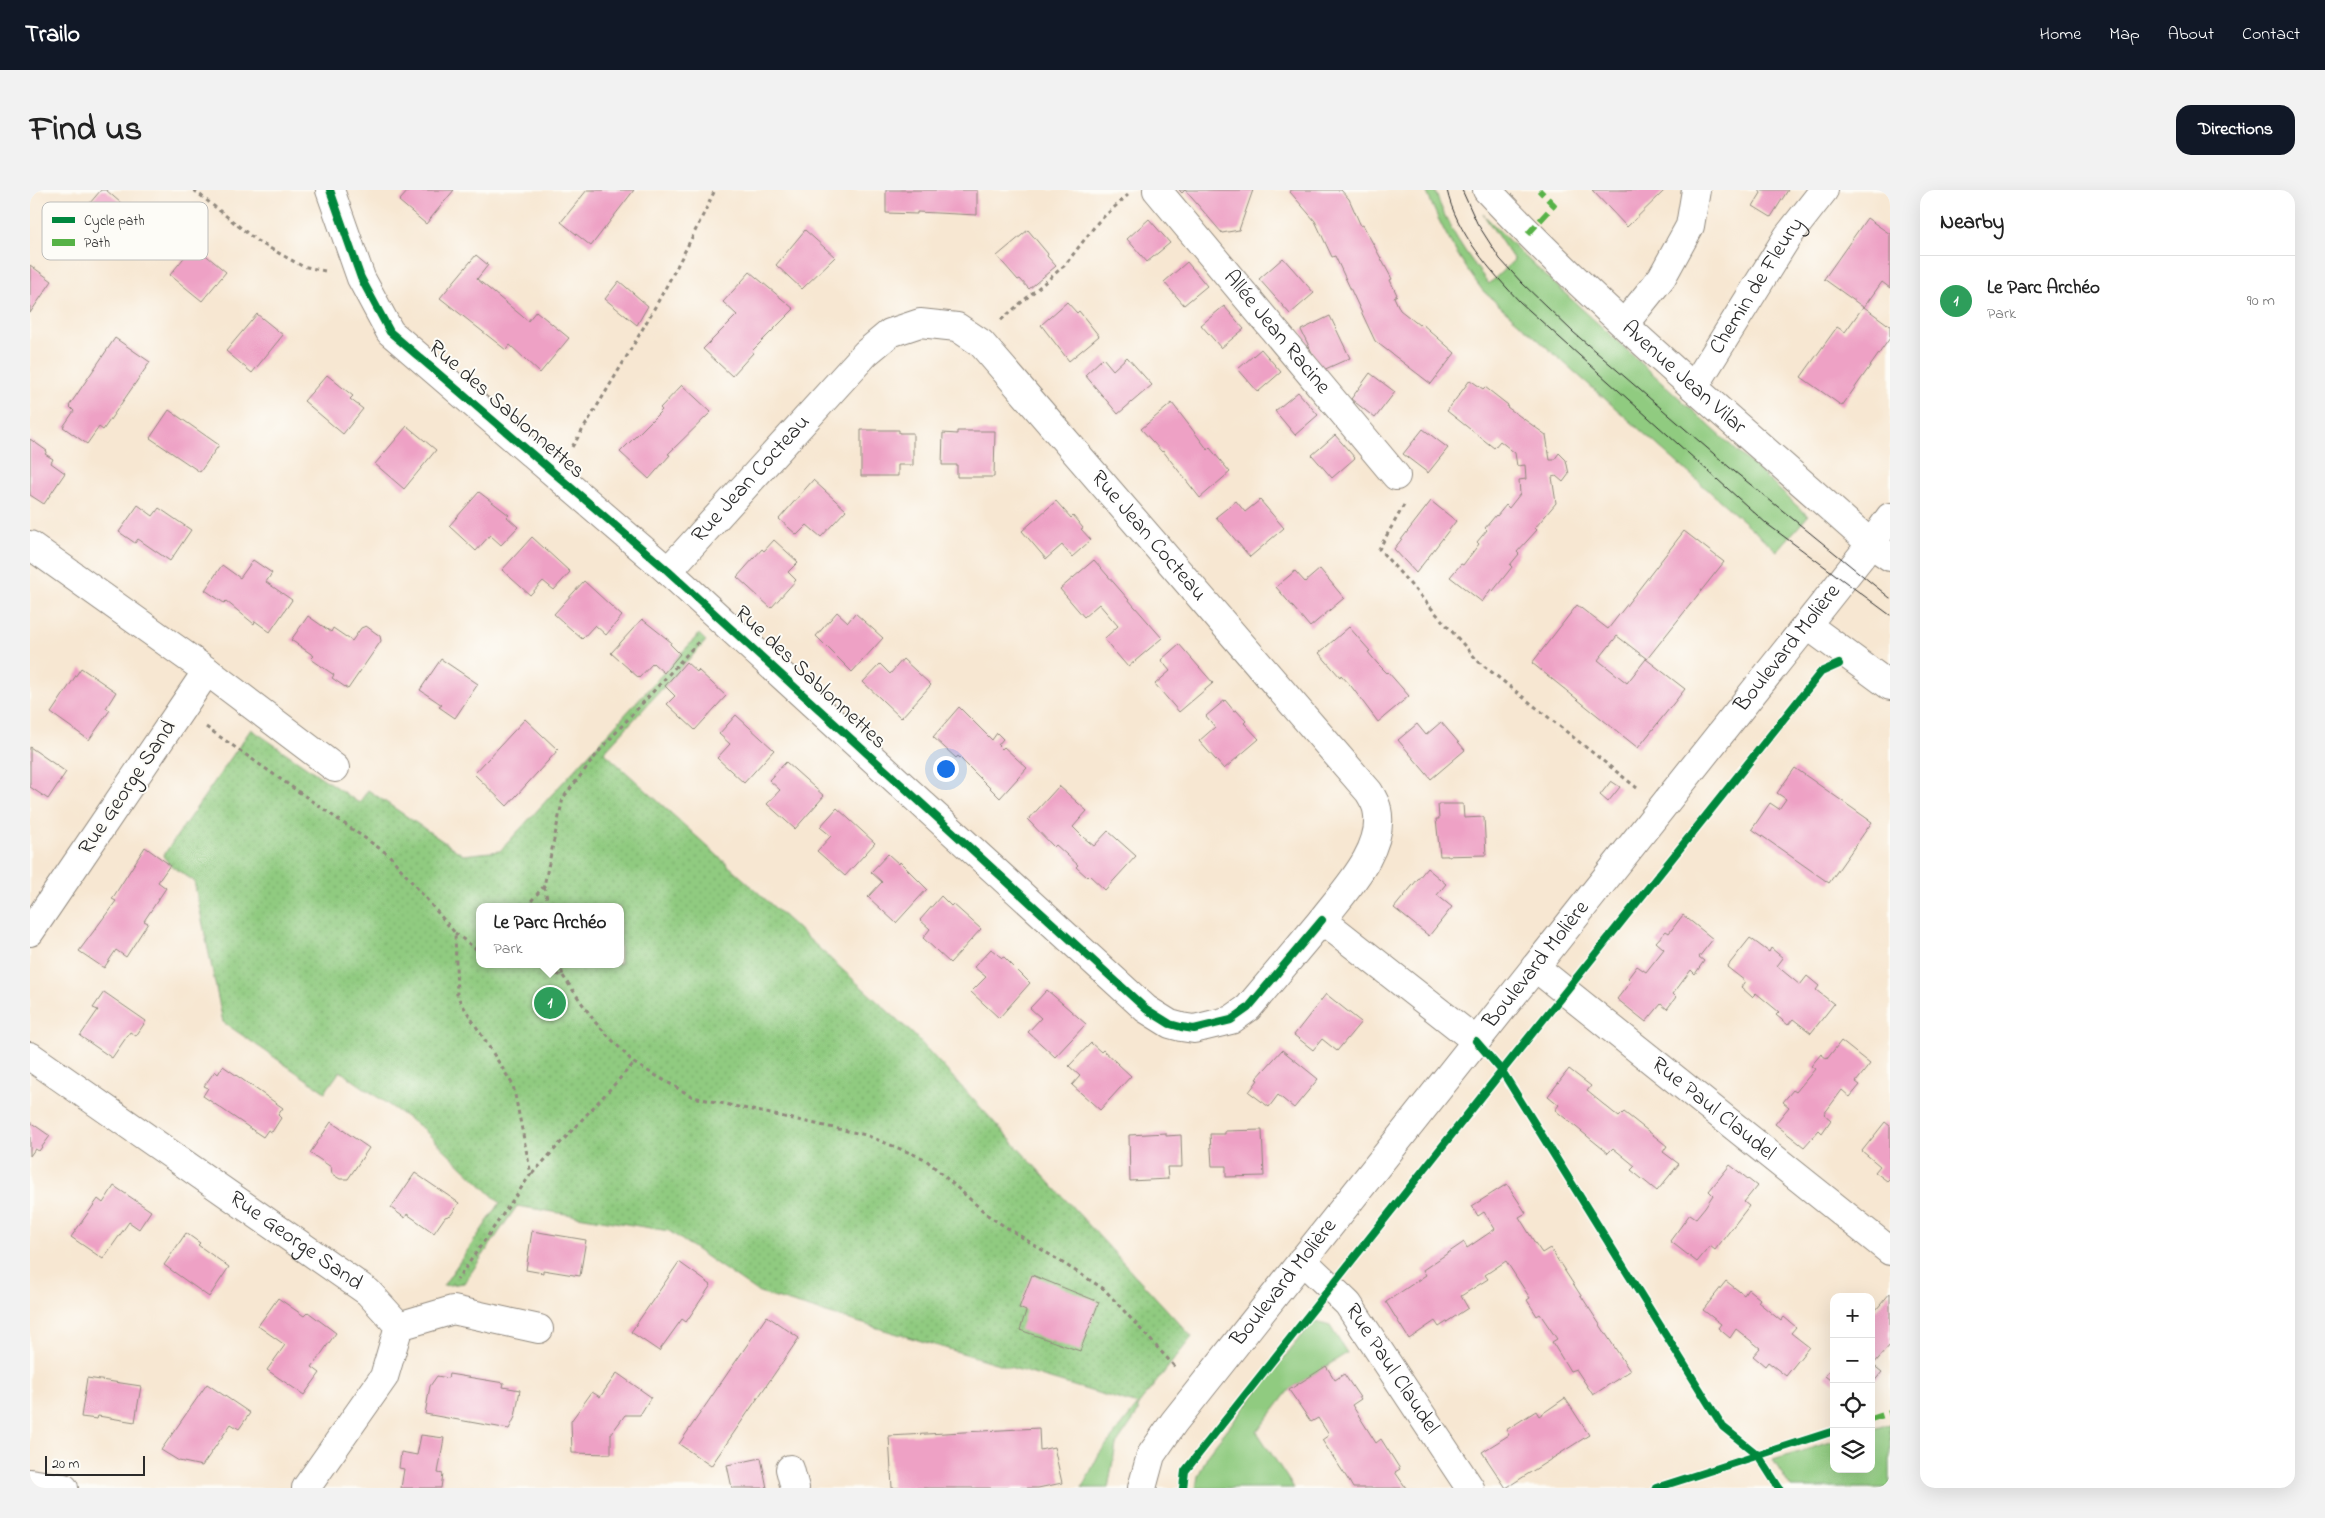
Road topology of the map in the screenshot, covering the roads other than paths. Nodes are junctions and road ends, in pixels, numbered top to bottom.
1 (330, 190) edge
2 (1157, 190) edge
3 (1487, 190) edge
4 (1696, 190) edge
5 (1824, 190) edge
6 (1625, 323) junction
7 (1694, 387) junction
8 (1396, 476) road end
9 (1890, 518) edge
10 (30, 545) edge
11 (1881, 551) edge
12 (668, 571) junction
13 (1807, 625) junction
14 (207, 671) junction
15 (1890, 686) edge
16 (335, 768) dead end
17 (39, 900) edge
18 (1322, 920) junction
19 (30, 932) edge
20 (1535, 967) junction
21 (1476, 1041) junction
22 (30, 1056) edge
23 (1890, 1252) edge
24 (1302, 1260) junction
25 (399, 1326) junction
26 (539, 1329) dead end
27 (30, 1482) edge
28 (64, 1488) edge
29 (306, 1488) edge
30 (1142, 1488) edge
31 (1470, 1488) edge

1 - 12 street, Rue des Sablonnettes
2 - 8 street, Allée Jean Racine
3 - 6 street, Avenue Jean Vilar
4 - 6 street
5 - 7 street, Chemin de Fleury
6 - 7 street, Avenue Jean Vilar
7 - 11 street, Avenue Jean Vilar
9 - 11 street, Boulevard Molière
10 - 14 street
11 - 13 street, Boulevard Molière
12 - 18 street, Rue des Sablonnettes
12 - 18 street, Rue Jean Cocteau
13 - 15 street
13 - 20 street, Boulevard Molière
14 - 16 street
14 - 17 street, Rue George Sand
17 - 19 street, Rue George Sand
18 - 21 street
20 - 21 street, Boulevard Molière
20 - 23 street, Rue Paul Claudel
21 - 24 street, Boulevard Molière
22 - 25 street, Rue George Sand
24 - 30 street, Boulevard Molière
24 - 31 street, Rue Paul Claudel
25 - 26 street
25 - 29 street
27 - 28 street

